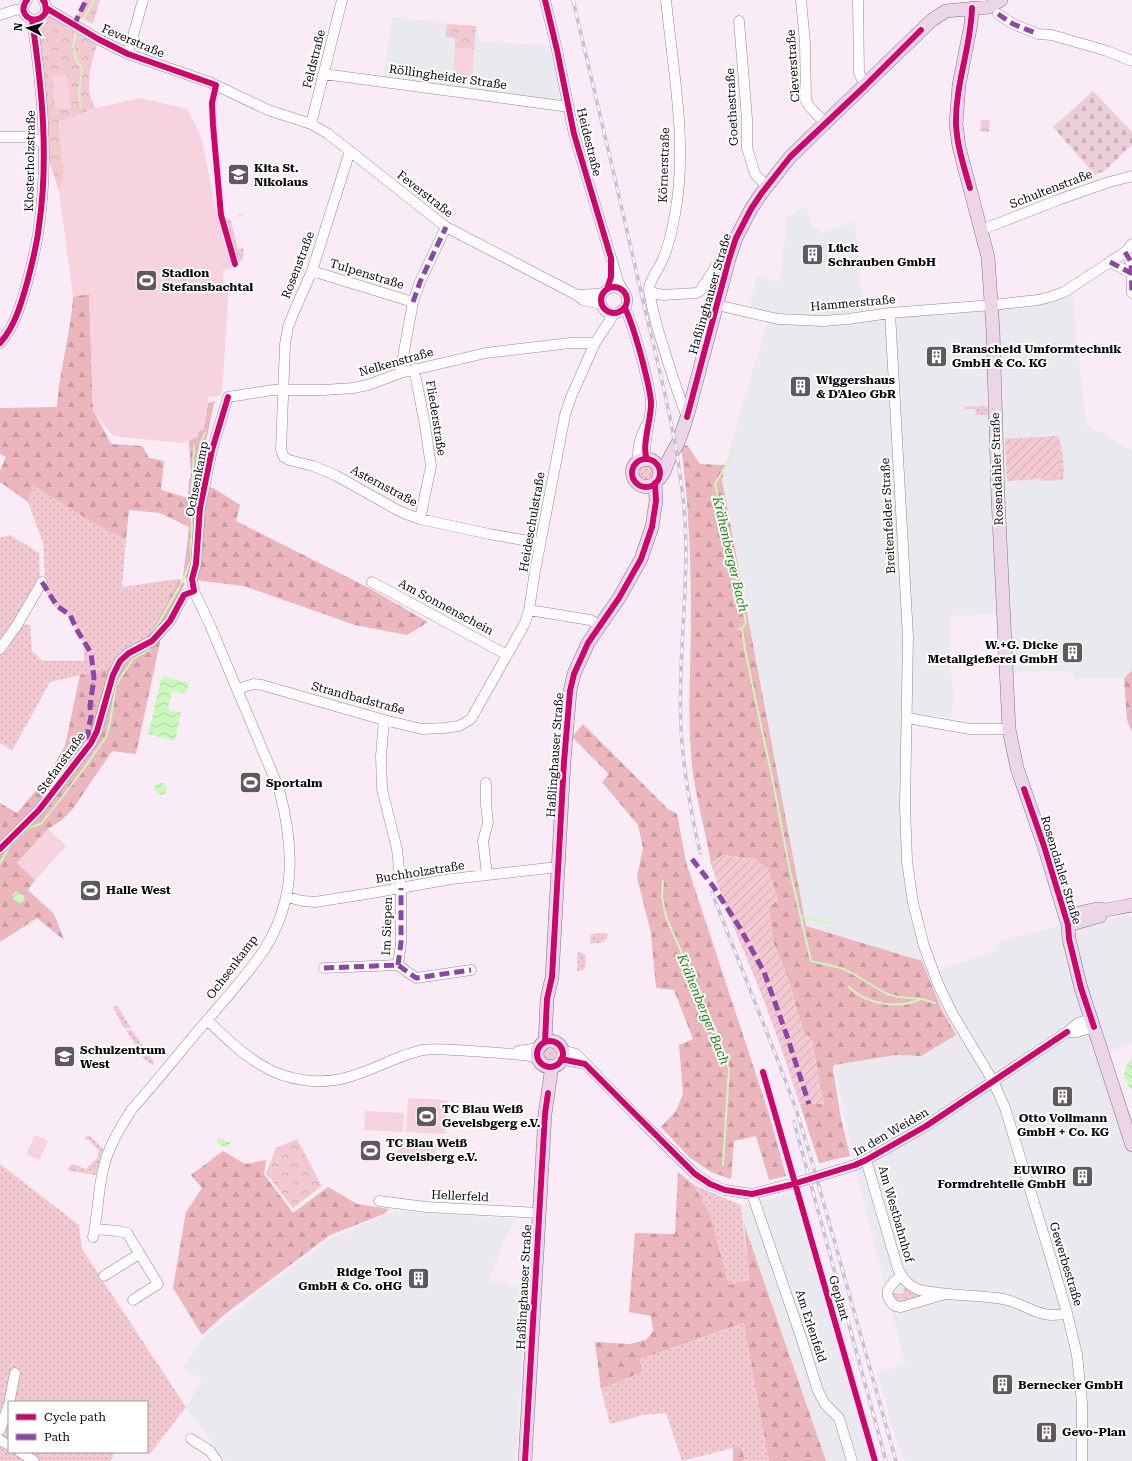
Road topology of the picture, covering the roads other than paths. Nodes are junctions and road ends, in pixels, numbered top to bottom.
1 (143, 0) edge
2 (342, 0) edge
3 (545, 0) edge
4 (666, 0) edge
5 (801, 0) edge
6 (858, 0) edge
7 (1001, 0) edge
8 (25, 4) edge
9 (45, 4) edge
10 (971, 4) edge
11 (998, 14) dead end
12 (0, 15) edge
13 (32, 20) junction
14 (739, 21) dead end
15 (128, 54) junction
16 (1132, 61) edge
17 (324, 74) junction
18 (865, 86) junction
19 (569, 107) junction
20 (311, 124) junction
21 (825, 124) junction
22 (0, 137) edge
23 (43, 142) junction
24 (350, 151) junction
25 (1132, 176) edge
26 (767, 186) junction
27 (446, 227) junction
28 (981, 230) junction
29 (1128, 248) edge
30 (611, 258) junction
31 (729, 259) junction
32 (1110, 262) junction
33 (312, 271) junction
34 (1131, 273) edge
35 (622, 290) junction
36 (605, 291) junction
37 (650, 292) junction
38 (1132, 293) edge
39 (576, 295) junction
40 (413, 302) junction
41 (717, 305) junction
42 (602, 306) junction
43 (992, 306) junction
44 (619, 311) junction
45 (890, 313) junction
46 (605, 325) junction
47 (0, 343) edge
48 (595, 343) junction
49 (414, 369) junction
50 (400, 373) junction
51 (284, 389) junction
52 (228, 397) joint
53 (687, 417) junction
54 (669, 458) junction
55 (646, 462) junction
56 (653, 483) junction
57 (420, 519) junction
58 (540, 543) junction
59 (42, 582) dead end
60 (372, 582) dead end
61 (194, 591) junction
62 (529, 610) junction
63 (600, 626) junction
64 (0, 649) edge
65 (507, 655) junction
66 (237, 689) junction
67 (907, 718) junction
68 (471, 719) joint
69 (384, 720) junction
70 (1009, 729) junction
71 (486, 783) dead end
72 (0, 849) edge
73 (558, 867) junction
74 (487, 875) junction
75 (401, 888) junction
76 (287, 897) junction
77 (1132, 905) edge
78 (1067, 921) junction
79 (398, 965) junction
80 (324, 968) dead end
81 (471, 970) dead end
82 (207, 1020) junction
83 (1093, 1023) junction
84 (549, 1053) junction
85 (993, 1081) junction
86 (1132, 1145) edge
87 (866, 1160) junction
88 (752, 1194) junction
89 (379, 1201) dead end
90 (539, 1213) junction
91 (139, 1254) junction
92 (901, 1275) junction
93 (104, 1276) dead end
94 (946, 1294) junction
95 (133, 1300) dead end
96 (1067, 1313) junction
97 (15, 1373) dead end
98 (10, 1401) edge
99 (8, 1408) edge
100 (0, 1430) edge
101 (191, 1439) dead end
102 (22, 1453) edge
103 (34, 1461) edge
104 (217, 1461) edge
105 (525, 1461) edge
106 (852, 1461) edge
107 (1082, 1461) edge

1 - 15 street
2 - 17 street, Feldstraße
3 - 19 street, Heidestraße
4 - 37 street, Körnerstraße
5 - 21 street, Cleverstraße
6 - 18 street
7 - 10 main road, Haßlinghauser Straße
8 - 12 street
8 - 13 street
9 - 13 street
9 - 15 street, Feverstraße
10 - 18 main road, Haßlinghauser Straße
10 - 28 main road, Rosendahler Straße
11 - 16 street
13 - 23 street, Klosterholzstraße
14 - 26 street, Goethestraße
15 - 20 street, Feverstraße
17 - 19 street, Röllingheider Straße
17 - 20 street, Feldstraße
18 - 21 main road, Haßlinghauser Straße
19 - 30 street, Heidestraße
20 - 24 street, Feverstraße
21 - 26 main road, Haßlinghauser Straße
22 - 23 street, Klosterholzstraße
23 - 47 street, Klosterholzstraße
24 - 27 street, Feverstraße
24 - 33 street, Rosenstraße
25 - 28 street, Schultenstraße
26 - 31 main road, Haßlinghauser Straße
27 - 39 street, Feverstraße
27 - 40 street
28 - 43 main road, Rosendahler Straße
29 - 32 street, Hammerstraße
29 - 34 street
30 - 35 street, Heidestraße
30 - 36 street, Heidestraße
31 - 37 street
31 - 41 main road, Haßlinghauser Straße
32 - 34 street
32 - 43 street, Hammerstraße
33 - 40 street, Tulpenstraße
33 - 51 street, Rosenstraße
34 - 38 street
35 - 36 street
35 - 44 street, Heidestraße
36 - 39 street
36 - 42 street, Heidestraße
37 - 53 street, Körnerstraße
39 - 42 street, Feverstraße
40 - 50 street
41 - 45 street, Hammerstraße
41 - 53 main road, Haßlinghauser Straße
42 - 44 street
42 - 46 street
43 - 45 street, Hammerstraße
43 - 70 main road, Rosendahler Straße
44 - 46 street, Heideschulstraße
44 - 55 street
45 - 67 street, Breitenfelder Straße
46 - 48 street, Heideschulstraße
48 - 49 street, Nelkenstraße
48 - 58 street, Heideschulstraße
49 - 50 street, Nelkenstraße
49 - 57 street, Fliederstraße
50 - 51 street, Nelkenstraße
51 - 52 street, Nelkenstraße
51 - 57 street, Asternstraße
52 - 61 street, Ochsenkamp
53 - 54 main road, Haßlinghauser Straße
54 - 55 main road
54 - 56 main road, Haßlinghauser Straße
55 - 56 main road
55 - 56 main road
56 - 63 main road, Haßlinghauser Straße
57 - 58 street, Asternstraße
58 - 62 street, Heideschulstraße
59 - 64 street
60 - 65 street, Am Sonnenschein
61 - 66 street, Ochsenkamp
61 - 72 street, Stefanstraße
62 - 63 street
62 - 65 street, Heideschulstraße
63 - 73 main road, Haßlinghauser Straße
65 - 68 street, Heideschulstraße
66 - 69 street, Strandbadstraße
66 - 76 street, Ochsenkamp
67 - 70 street
67 - 85 street, Breitenfelder Straße
68 - 69 street, Strandbadstraße
69 - 75 street, Im Siepen
70 - 78 main road, Rosendahler Straße
71 - 74 street
73 - 74 street, Buchholzstraße
73 - 84 main road, Haßlinghauser Straße
74 - 75 street, Buchholzstraße
75 - 76 street, Buchholzstraße
75 - 79 street, Im Siepen
76 - 82 street, Ochsenkamp
77 - 78 main road
78 - 83 main road, Rosendahler Straße
79 - 80 street, Im Siepen
79 - 81 street, Im Siepen
82 - 84 street, In den Weiden
82 - 91 street, Ochsenkamp
83 - 85 street, In den Weiden
83 - 86 main road, Rosendahler Straße
84 - 88 street, In den Weiden
84 - 90 main road, Haßlinghauser Straße
85 - 87 street, In den Weiden
85 - 96 street, Gewerbestraße
87 - 88 street, In den Weiden
87 - 92 street, Am Westbahnhof
88 - 106 street, Am Erlenfeld
89 - 90 street, Hellerfeld
90 - 105 main road, Haßlinghauser Straße
91 - 93 street
91 - 95 street, Ochsenkamp
92 - 94 street, Am Westbahnhof
92 - 94 street, Am Westbahnhof
94 - 96 street, Am Westbahnhof
96 - 107 street, Gewerbestraße
97 - 98 street
99 - 100 street
101 - 104 street
102 - 103 street

